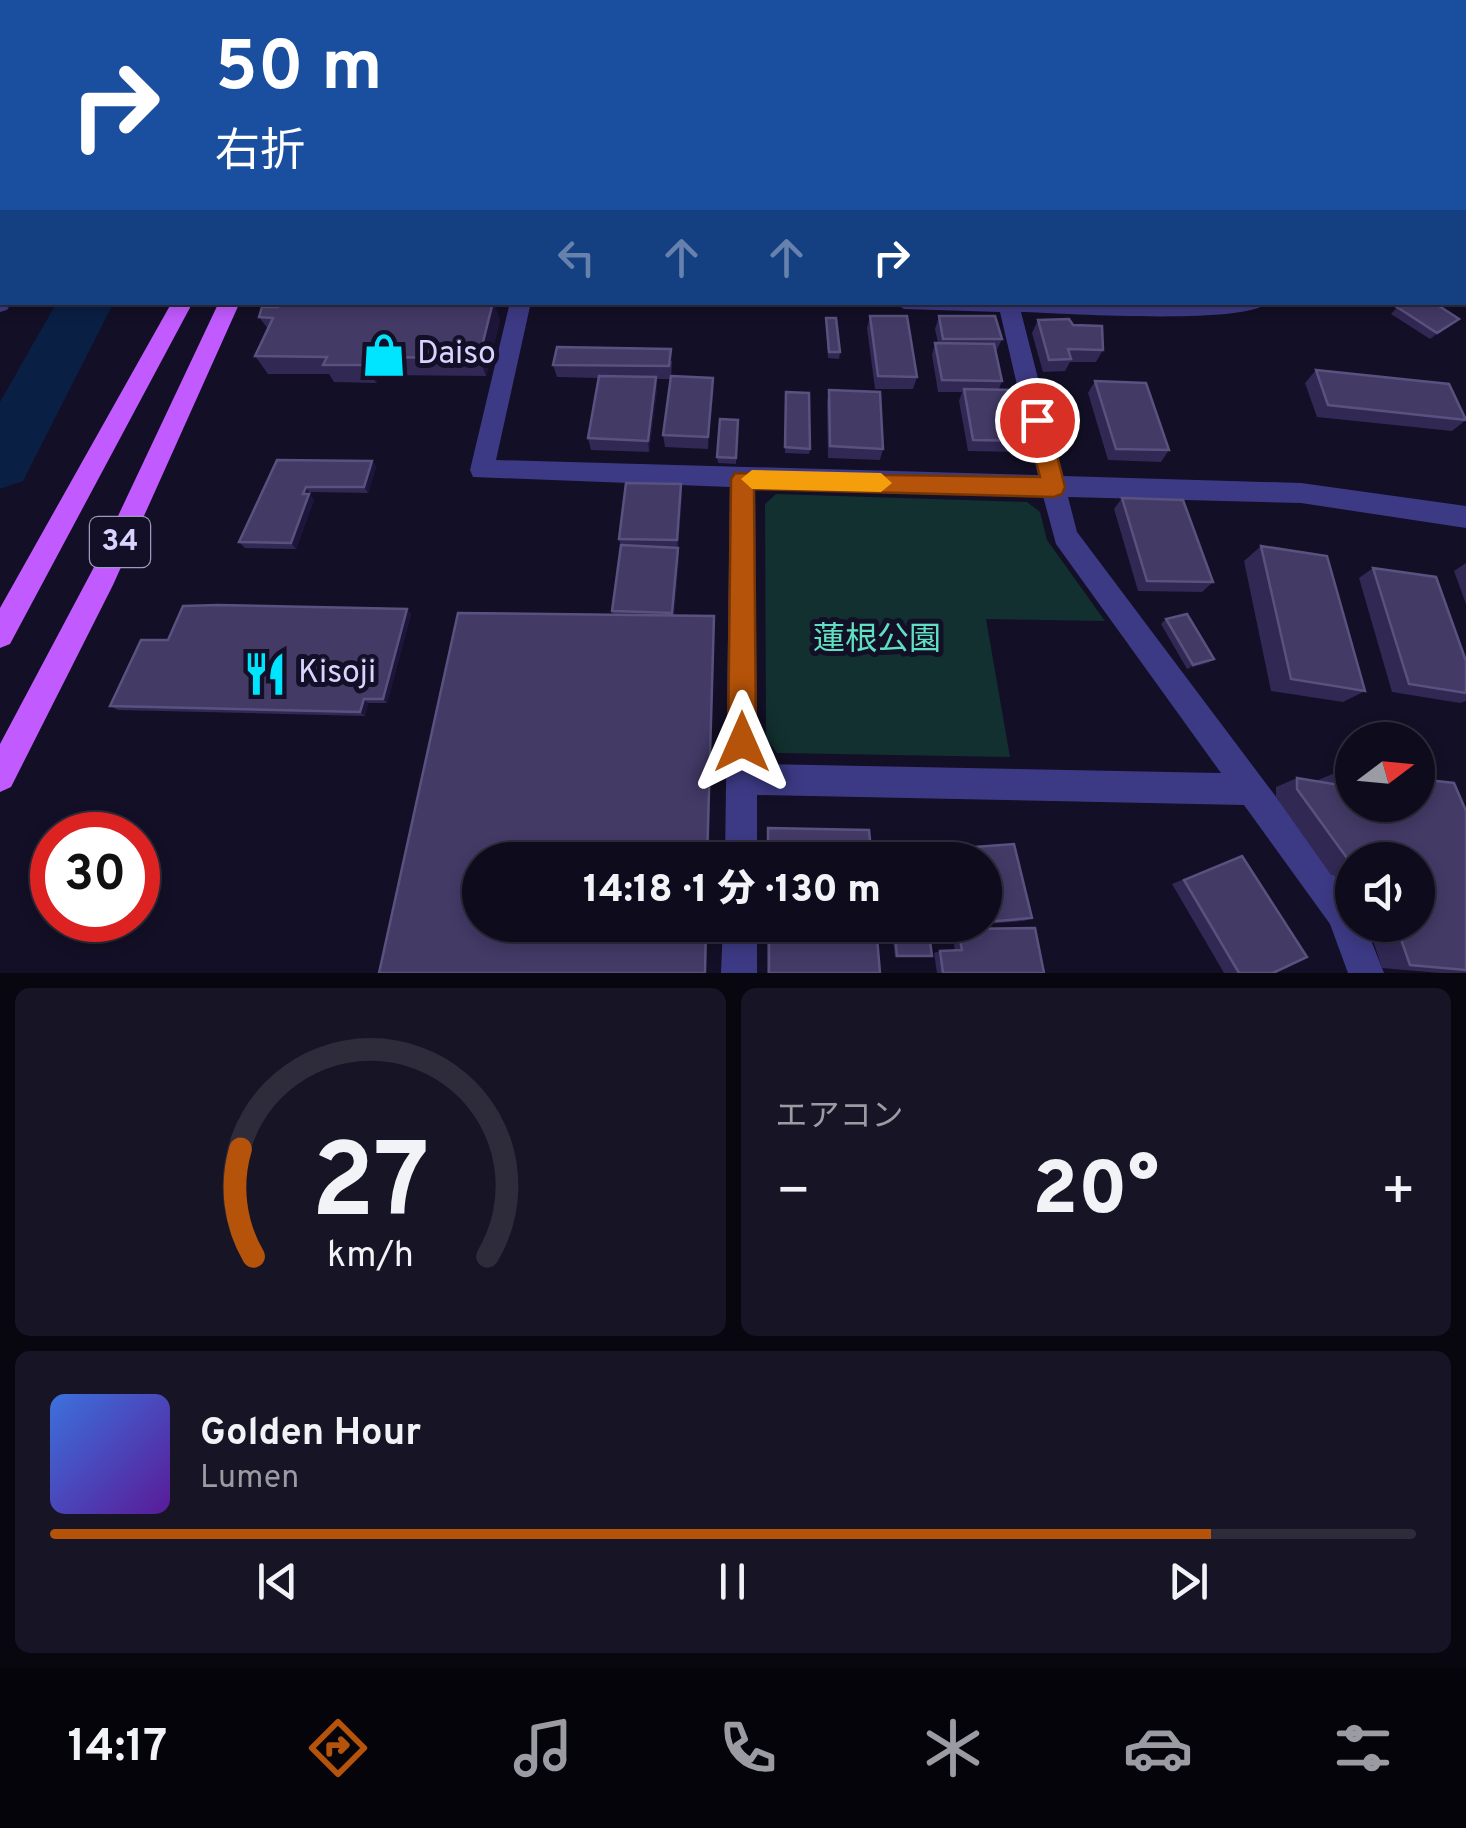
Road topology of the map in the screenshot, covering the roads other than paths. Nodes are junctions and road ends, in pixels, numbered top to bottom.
1 (181, 305) edge
2 (229, 305) edge
3 (520, 305) edge
4 (1008, 305) edge
5 (1045, 305) edge
6 (1231, 305) edge
7 (742, 479) junction
8 (1054, 487) junction
9 (1466, 516) edge
10 (0, 634) edge
11 (0, 776) edge
12 (742, 779) junction
13 (1252, 789) junction
14 (741, 842) edge
15 (740, 942) edge
16 (739, 973) edge
17 (1366, 973) edge

1 - 10 main road, 34
2 - 11 main road, 34
3 - 7 street
4 - 8 street
5 - 6 street
7 - 8 street
7 - 12 street
8 - 9 street
8 - 13 street
12 - 13 street
12 - 14 street
13 - 17 street
15 - 16 street

